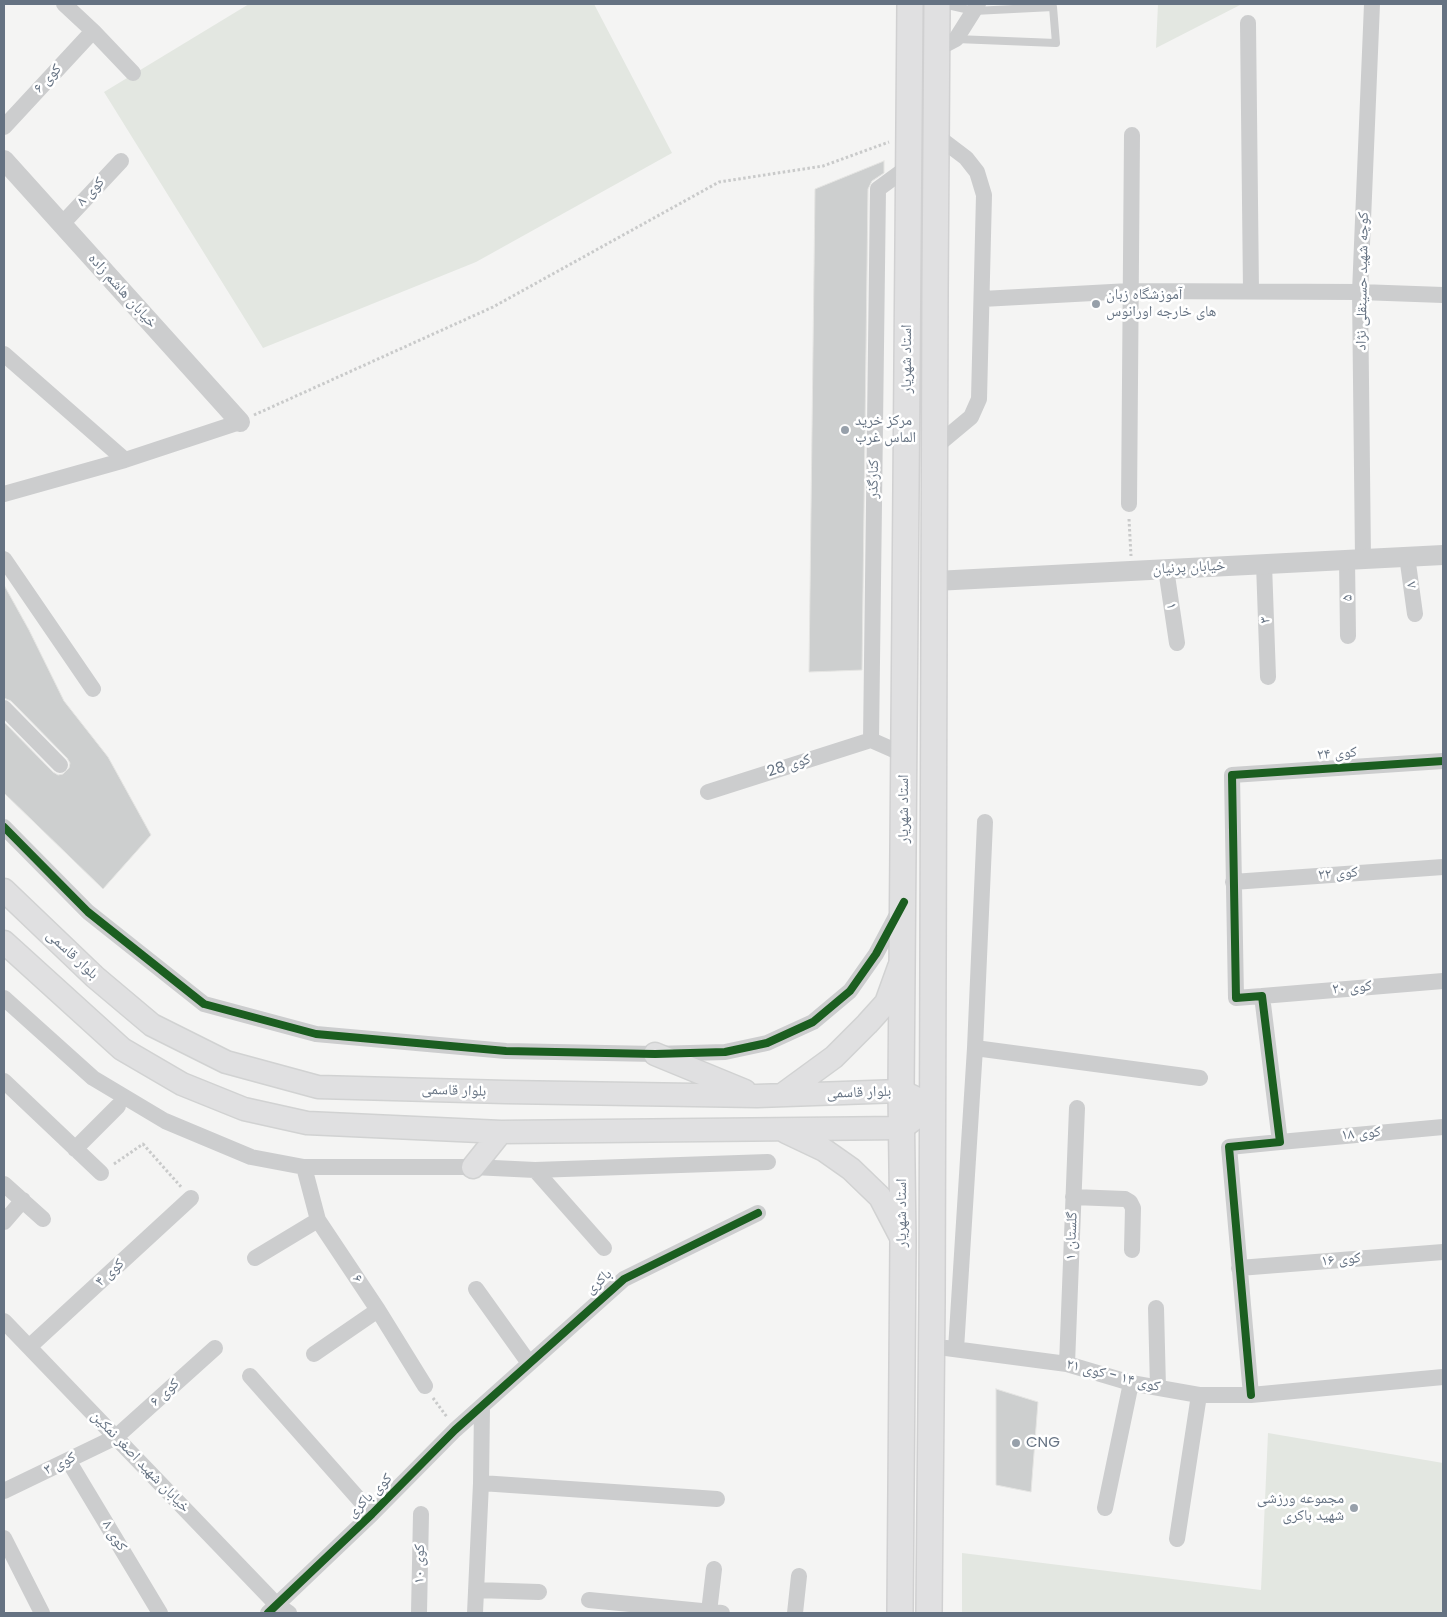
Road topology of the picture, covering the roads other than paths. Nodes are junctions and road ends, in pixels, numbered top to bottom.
1 (64, 4) edge
2 (910, 4) edge
3 (937, 4) edge
4 (943, 4) edge
5 (1372, 4) edge
6 (976, 7) edge
7 (1248, 23) dead end
8 (93, 31) junction
9 (947, 44) junction
10 (133, 73) dead end
11 (4, 127) edge
12 (1132, 135) dead end
13 (936, 136) junction
14 (4, 160) edge
15 (121, 161) dead end
16 (908, 167) junction
17 (907, 202) junction
18 (936, 202) junction
19 (62, 224) junction
20 (1130, 291) junction
21 (1251, 291) junction
22 (1360, 292) junction
23 (1443, 295) edge
24 (982, 299) junction
25 (4, 354) edge
26 (240, 422) joint
27 (935, 447) junction
28 (124, 460) junction
29 (4, 494) edge
30 (1129, 504) road end
31 (1443, 554) edge
32 (1407, 556) junction
33 (4, 559) edge
34 (1355, 559) junction
35 (1264, 564) junction
36 (1166, 569) junction
37 (935, 581) junction
38 (1415, 614) dead end
39 (1348, 636) dead end
40 (1177, 644) dead end
41 (1268, 677) dead end
42 (93, 689) dead end
43 (4, 708) edge
44 (871, 740) junction
45 (905, 755) junction
46 (1443, 761) edge
47 (60, 765) dead end
48 (708, 792) dead end
49 (985, 822) dead end
50 (4, 827) edge
51 (1443, 867) edge
52 (1233, 882) junction
53 (4, 890) edge
54 (904, 902) junction
55 (4, 942) edge
56 (903, 956) junction
57 (1443, 981) edge
58 (1262, 996) junction
59 (4, 998) edge
60 (975, 1048) junction
61 (655, 1054) junction
62 (1200, 1078) dead end
63 (4, 1082) edge
64 (901, 1091) junction
65 (782, 1095) junction
66 (758, 1096) junction
67 (118, 1106) dead end
68 (932, 1106) junction
69 (1077, 1108) dead end
70 (1443, 1126) edge
71 (902, 1128) junction
72 (780, 1130) junction
73 (501, 1132) junction
74 (1280, 1142) junction
75 (75, 1149) junction
76 (768, 1162) dead end
77 (304, 1167) junction
78 (473, 1167) junction
79 (535, 1170) junction
80 (101, 1173) road end
81 (4, 1184) edge
82 (1074, 1197) junction
83 (191, 1198) road end
84 (23, 1200) junction
85 (758, 1213) dead end
86 (43, 1219) dead end
87 (318, 1220) junction
88 (4, 1222) edge
89 (903, 1241) junction
90 (604, 1248) dead end
91 (1132, 1250) dead end
92 (1443, 1252) edge
93 (255, 1258) dead end
94 (1239, 1268) junction
95 (476, 1289) dead end
96 (1156, 1308) dead end
97 (378, 1310) junction
98 (4, 1321) edge
99 (29, 1347) junction
100 (215, 1348) dead end
101 (944, 1348) junction
102 (314, 1354) dead end
103 (530, 1364) junction
104 (1067, 1364) junction
105 (250, 1376) dead end
106 (1443, 1377) edge
107 (1131, 1383) junction
108 (425, 1386) road end
109 (1158, 1388) junction
110 (1199, 1394) junction
111 (1251, 1395) junction
112 (482, 1407) junction
113 (116, 1437) junction
114 (68, 1460) junction
115 (481, 1484) junction
116 (4, 1491) edge
117 (717, 1499) dead end
118 (1105, 1508) dead end
119 (372, 1514) junction
120 (421, 1514) dead end
121 (4, 1538) edge
122 (1177, 1539) dead end
123 (714, 1568) dead end
124 (798, 1576) dead end
125 (476, 1590) junction
126 (539, 1592) dead end
127 (589, 1600) dead end
128 (278, 1610) edge
129 (649, 1610) edge
130 (42, 1613) edge
131 (160, 1613) edge
132 (419, 1613) edge
133 (475, 1613) edge
134 (716, 1613) edge
135 (795, 1613) edge
136 (900, 1613) edge
137 (929, 1613) edge

1 - 8 street
2 - 16 main road, استاد شهریار
3 - 9 main road, استاد شهریار
4 - 6 lane
5 - 22 street, کوچه شهید حسینقلی نژاد
6 - 9 street
6 - 9 lane
7 - 21 street
8 - 10 street
8 - 11 street, کوی ۶
9 - 13 main road, استاد شهریار
12 - 20 street
13 - 18 main road, استاد شهریار
13 - 24 street
14 - 19 street, خیابان هاشم زاده
15 - 19 street, کوی ۸
16 - 17 main road, استاد شهریار
16 - 44 street, کنارگذر
17 - 18 main road
17 - 45 main road, استاد شهریار
18 - 27 main road, استاد شهریار
19 - 26 street, خیابان هاشم زاده
20 - 21 street
20 - 24 street
20 - 30 street
21 - 22 street
22 - 23 street
22 - 34 street, کوچه شهید حسینقلی نژاد
24 - 27 street
25 - 28 street
26 - 28 street
27 - 37 main road, استاد شهریار
28 - 29 street
31 - 32 street, خیابان پرنیان
32 - 34 street, خیابان پرنیان
32 - 38 street, ۷
33 - 42 street
34 - 35 street, خیابان پرنیان
34 - 39 street, ۵
35 - 36 street, خیابان پرنیان
35 - 41 street, ۳
36 - 37 street, خیابان پرنیان
36 - 40 street, ۱
37 - 68 main road, استاد شهریار
43 - 47 street
44 - 45 street
44 - 48 street, کوی 28
45 - 54 main road, استاد شهریار
46 - 52 street, کوی ۲۴
49 - 60 street
50 - 61 street
51 - 52 street, کوی ۲۲
52 - 58 street, کوی ۲۰
53 - 66 main road, بلوار قاسمی
54 - 56 main road, استاد شهریار
54 - 61 street
55 - 73 main road
56 - 64 main road, استاد شهریار
56 - 65 main road
57 - 58 street, کوی ۲۰
58 - 74 street
59 - 77 street
60 - 62 street
60 - 101 street
61 - 66 main road
63 - 75 street
64 - 65 main road, بلوار قاسمی
64 - 68 main road, بلوار قاسمی
64 - 71 main road, استاد شهریار
65 - 66 main road, بلوار قاسمی
67 - 75 street
68 - 71 main road
68 - 101 main road, استاد شهریار
69 - 82 street, ۱ گلستان
70 - 74 street, کوی ۱۸
71 - 72 main road
71 - 89 main road, استاد شهریار
72 - 73 main road
72 - 89 main road
73 - 78 main road
74 - 94 street, کوی ۱۸
75 - 80 street
76 - 79 street
77 - 78 street
77 - 87 street, ۶
78 - 79 street
79 - 90 street
81 - 84 street
82 - 91 street
82 - 104 street, ۱ گلستان
83 - 99 street, کوی ۴
84 - 86 street
84 - 88 street
85 - 103 street, باکری
87 - 93 street
87 - 97 street, ۶
89 - 136 main road, استاد شهریار
92 - 94 street, کوی ۱۶
94 - 111 street
95 - 103 street
96 - 109 street
97 - 102 street
97 - 108 street, ۶
98 - 99 street, خیابان شهید اصغر نمکین
99 - 113 street, خیابان شهید اصغر نمکین
100 - 113 street, کوی ۶
101 - 104 street, کوی ۱۴ - کوی ۲۱
101 - 137 main road, استاد شهریار
103 - 112 street, باکری
104 - 107 street, کوی ۱۴ - کوی ۲۱
105 - 119 street
106 - 111 street, کوی ۱۴ - کوی ۲۱
107 - 109 street, کوی ۱۴ - کوی ۲۱
107 - 118 street
109 - 110 street, کوی ۱۴ - کوی ۲۱
110 - 111 street, کوی ۱۴ - کوی ۲۱
110 - 122 street
112 - 115 street
112 - 119 street, کوی باکری
113 - 114 street, کوی ۳
113 - 128 street, خیابان شهید اصغر نمکین
114 - 116 street, کوی ۳
114 - 131 street, کوی ۸
115 - 117 street
115 - 125 street
119 - 128 street, کوی باکری
120 - 132 street, کوی ۱۰
121 - 130 street
123 - 134 street
124 - 135 street
125 - 126 street
125 - 133 street
127 - 129 street
129 - 134 street

